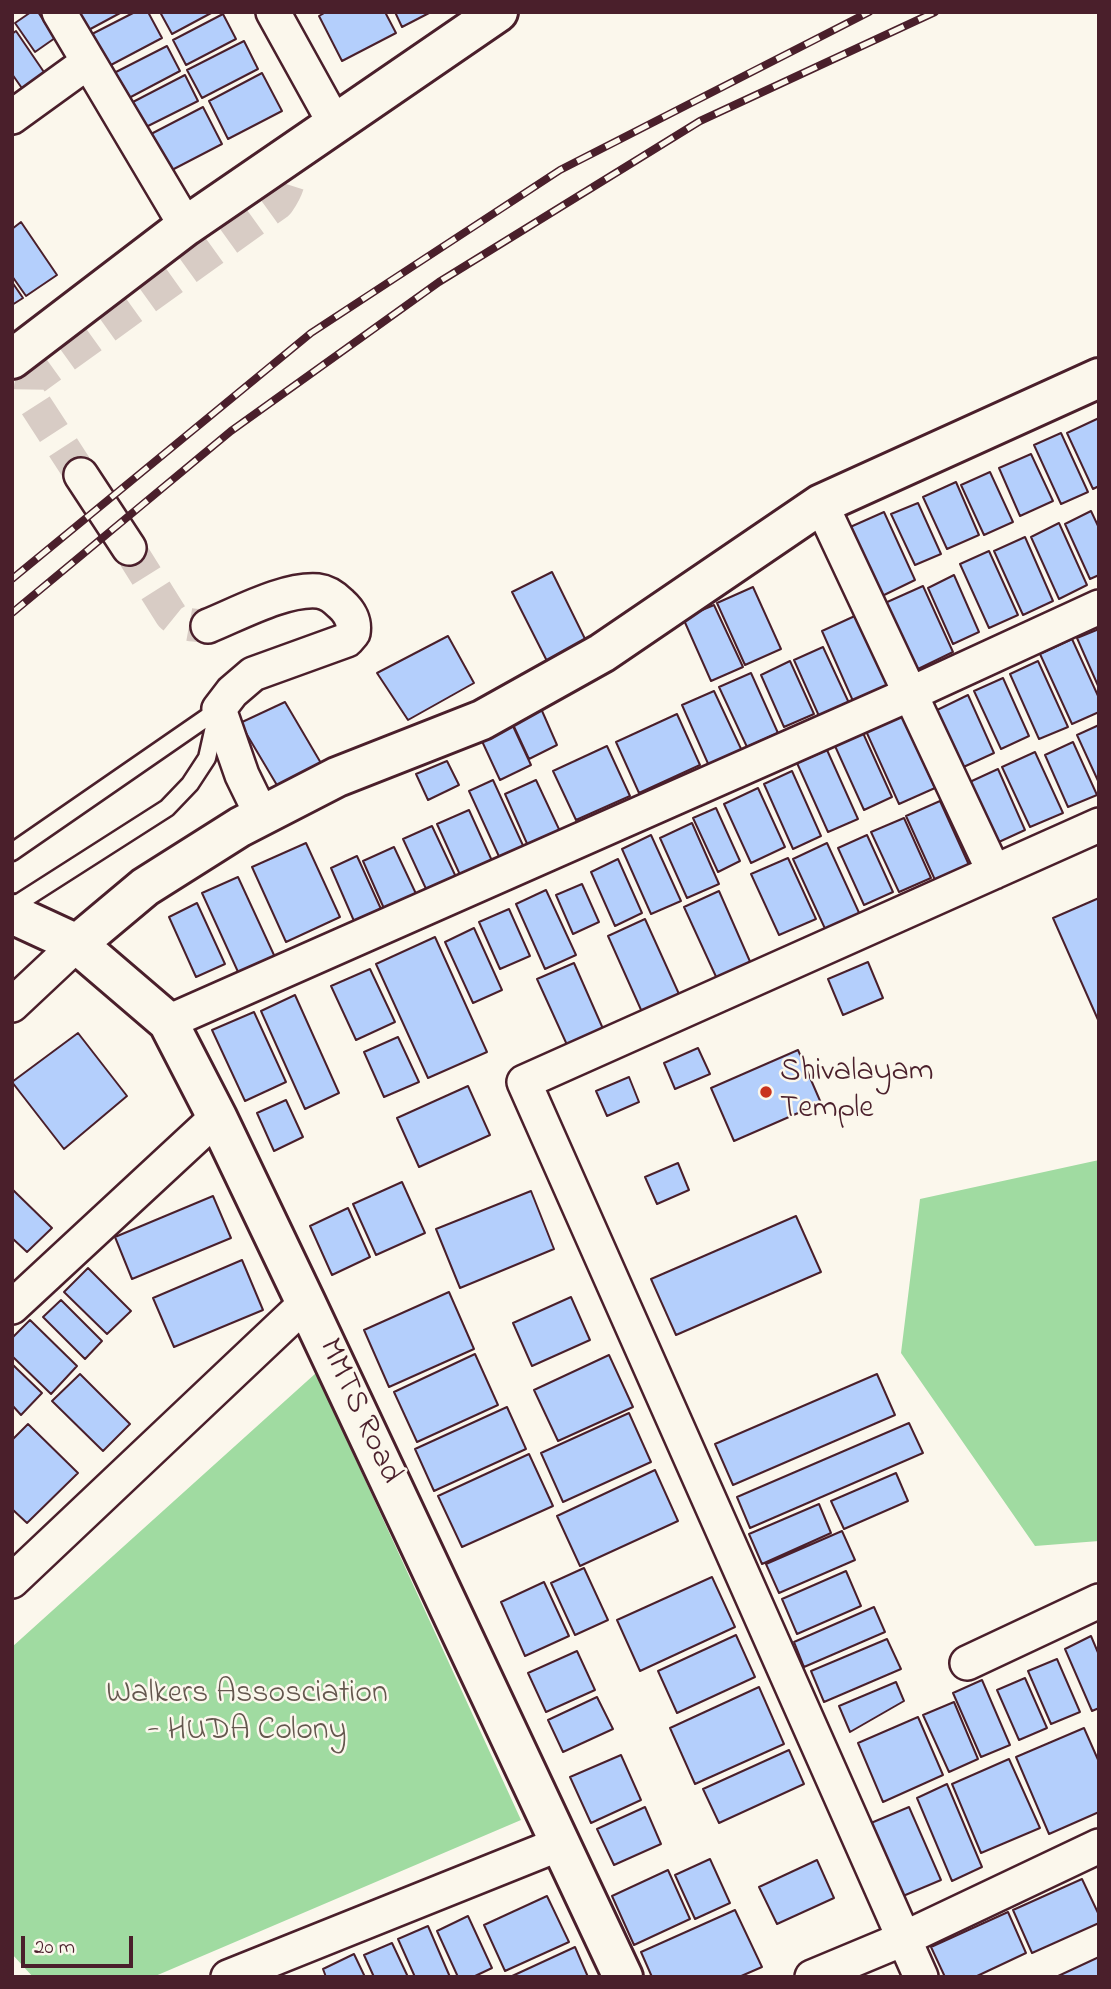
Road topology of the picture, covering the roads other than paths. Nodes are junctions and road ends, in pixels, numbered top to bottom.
1 (59, 12) edge
2 (273, 12) edge
3 (494, 13) edge
4 (89, 62) junction
5 (12, 117) edge
6 (335, 124) junction
7 (186, 226) junction
8 (12, 359) edge
9 (1099, 378) edge
10 (81, 475) tunnel mouth
11 (821, 504) junction
12 (129, 548) tunnel mouth
13 (1099, 607) edge
14 (208, 626) tunnel mouth
15 (911, 694) junction
16 (219, 709) junction
17 (262, 816) junction
18 (1099, 825) edge
19 (12, 852) edge
20 (994, 872) junction
21 (12, 907) edge
22 (12, 914) edge
23 (77, 944) junction
24 (12, 1005) edge
25 (168, 1022) junction
26 (217, 1117) junction
27 (306, 1303) junction
28 (12, 1307) edge
29 (12, 1581) edge
30 (1099, 1601) edge
31 (967, 1663) dead end
32 (562, 1843) junction
33 (1098, 1849) edge
34 (903, 1939) junction
35 (228, 1977) edge
36 (623, 1977) edge
37 (812, 1977) edge
38 (920, 1977) edge

1 - 4 street
2 - 6 street
3 - 6 street
4 - 5 street
4 - 7 street
6 - 7 street
7 - 8 street
9 - 11 street
10 - 12 street
11 - 15 street
11 - 17 street
13 - 15 street
14 - 16 street
15 - 20 street
15 - 25 street
16 - 17 street
16 - 19 lane
16 - 21 lane
17 - 23 street
18 - 20 street
20 - 34 street
22 - 23 street, MMTS Road
23 - 24 street
23 - 25 street, MMTS Road
25 - 26 street, MMTS Road
26 - 27 street, MMTS Road
26 - 28 street
27 - 29 street
27 - 32 street, MMTS Road
30 - 31 street
32 - 35 street
32 - 36 street, MMTS Road
33 - 34 street
34 - 37 street
34 - 38 street

